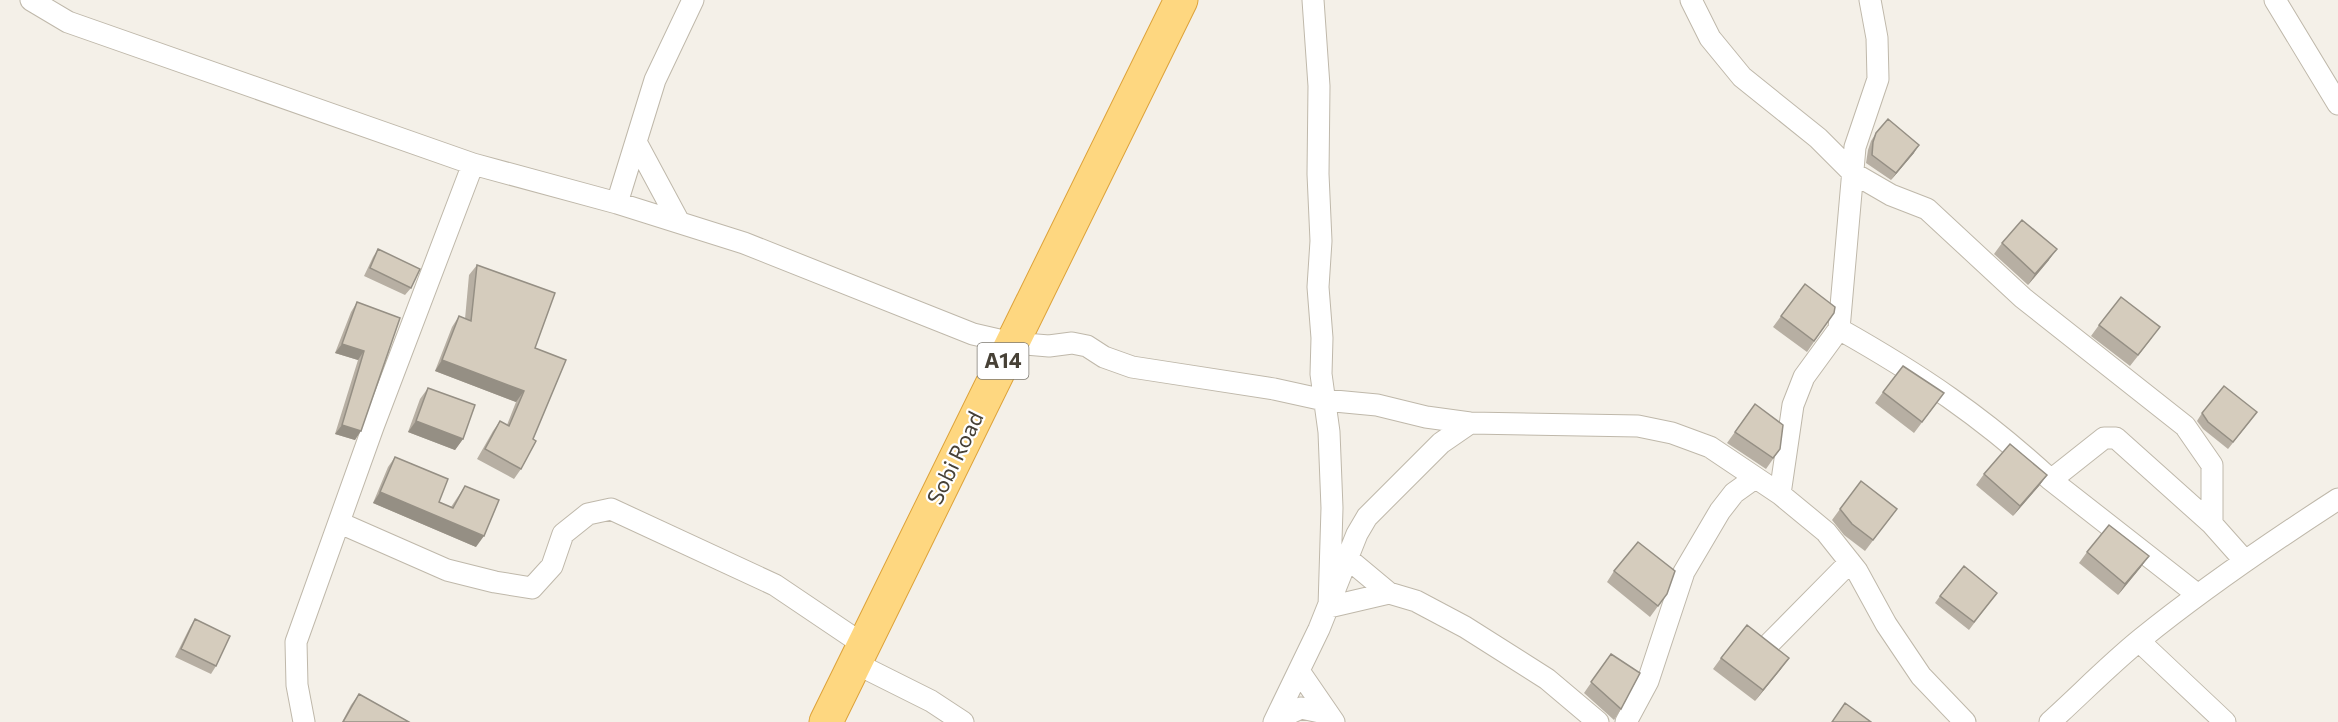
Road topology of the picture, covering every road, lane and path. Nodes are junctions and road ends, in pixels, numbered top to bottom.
1 (31, 0) edge
2 (693, 0) edge
3 (1181, 0) edge
4 (1313, 0) edge
5 (1691, 0) edge
6 (1870, 0) edge
7 (2276, 0) edge
8 (2329, 73) edge
9 (2338, 104) edge
10 (636, 142) junction
11 (473, 164) junction
12 (1853, 173) junction
13 (617, 203) junction
14 (679, 222) junction
15 (1839, 330) junction
16 (1012, 343) junction
17 (1324, 400) junction
18 (1470, 423) junction
19 (1755, 478) junction
20 (2051, 480) junction
21 (1780, 494) junction
22 (2338, 499) edge
23 (340, 523) junction
24 (2212, 524) junction
25 (1347, 558) junction
26 (2244, 560) junction
27 (1850, 562) junction
28 (1389, 593) junction
29 (2198, 595) junction
30 (1329, 606) junction
31 (2139, 641) junction
32 (1770, 643) edge
33 (860, 654) junction
34 (1299, 671) junction
35 (1329, 718) edge
36 (1274, 721) edge
37 (304, 722) edge
38 (826, 722) edge
39 (963, 722) edge
40 (1598, 722) edge
41 (1626, 722) edge
42 (1965, 722) edge
43 (2050, 722) edge
44 (2225, 722) edge

1 - 11 street
2 - 10 street
3 - 16 highway, Sobi Road / A14
4 - 17 street
5 - 12 street
6 - 12 street
7 - 8 street
8 - 9 street
10 - 13 street
10 - 14 street
11 - 13 street
11 - 23 street
12 - 15 street
12 - 24 street
13 - 14 street
14 - 16 street
15 - 20 street
15 - 21 street
16 - 17 street
16 - 33 highway, Sobi Road / A14
17 - 18 street
17 - 30 street
18 - 19 street
18 - 25 street
19 - 21 street
19 - 41 street
20 - 24 street
20 - 29 street
21 - 27 street
22 - 26 street
23 - 33 street
23 - 37 street
24 - 26 street
25 - 28 street
25 - 30 street
26 - 29 street
27 - 32 street
27 - 42 street
28 - 30 street
28 - 40 street
29 - 31 street
30 - 34 street
31 - 43 street
31 - 44 street
33 - 38 highway, Sobi Road / A14
33 - 39 street
34 - 35 street
34 - 36 street
35 - 36 street

